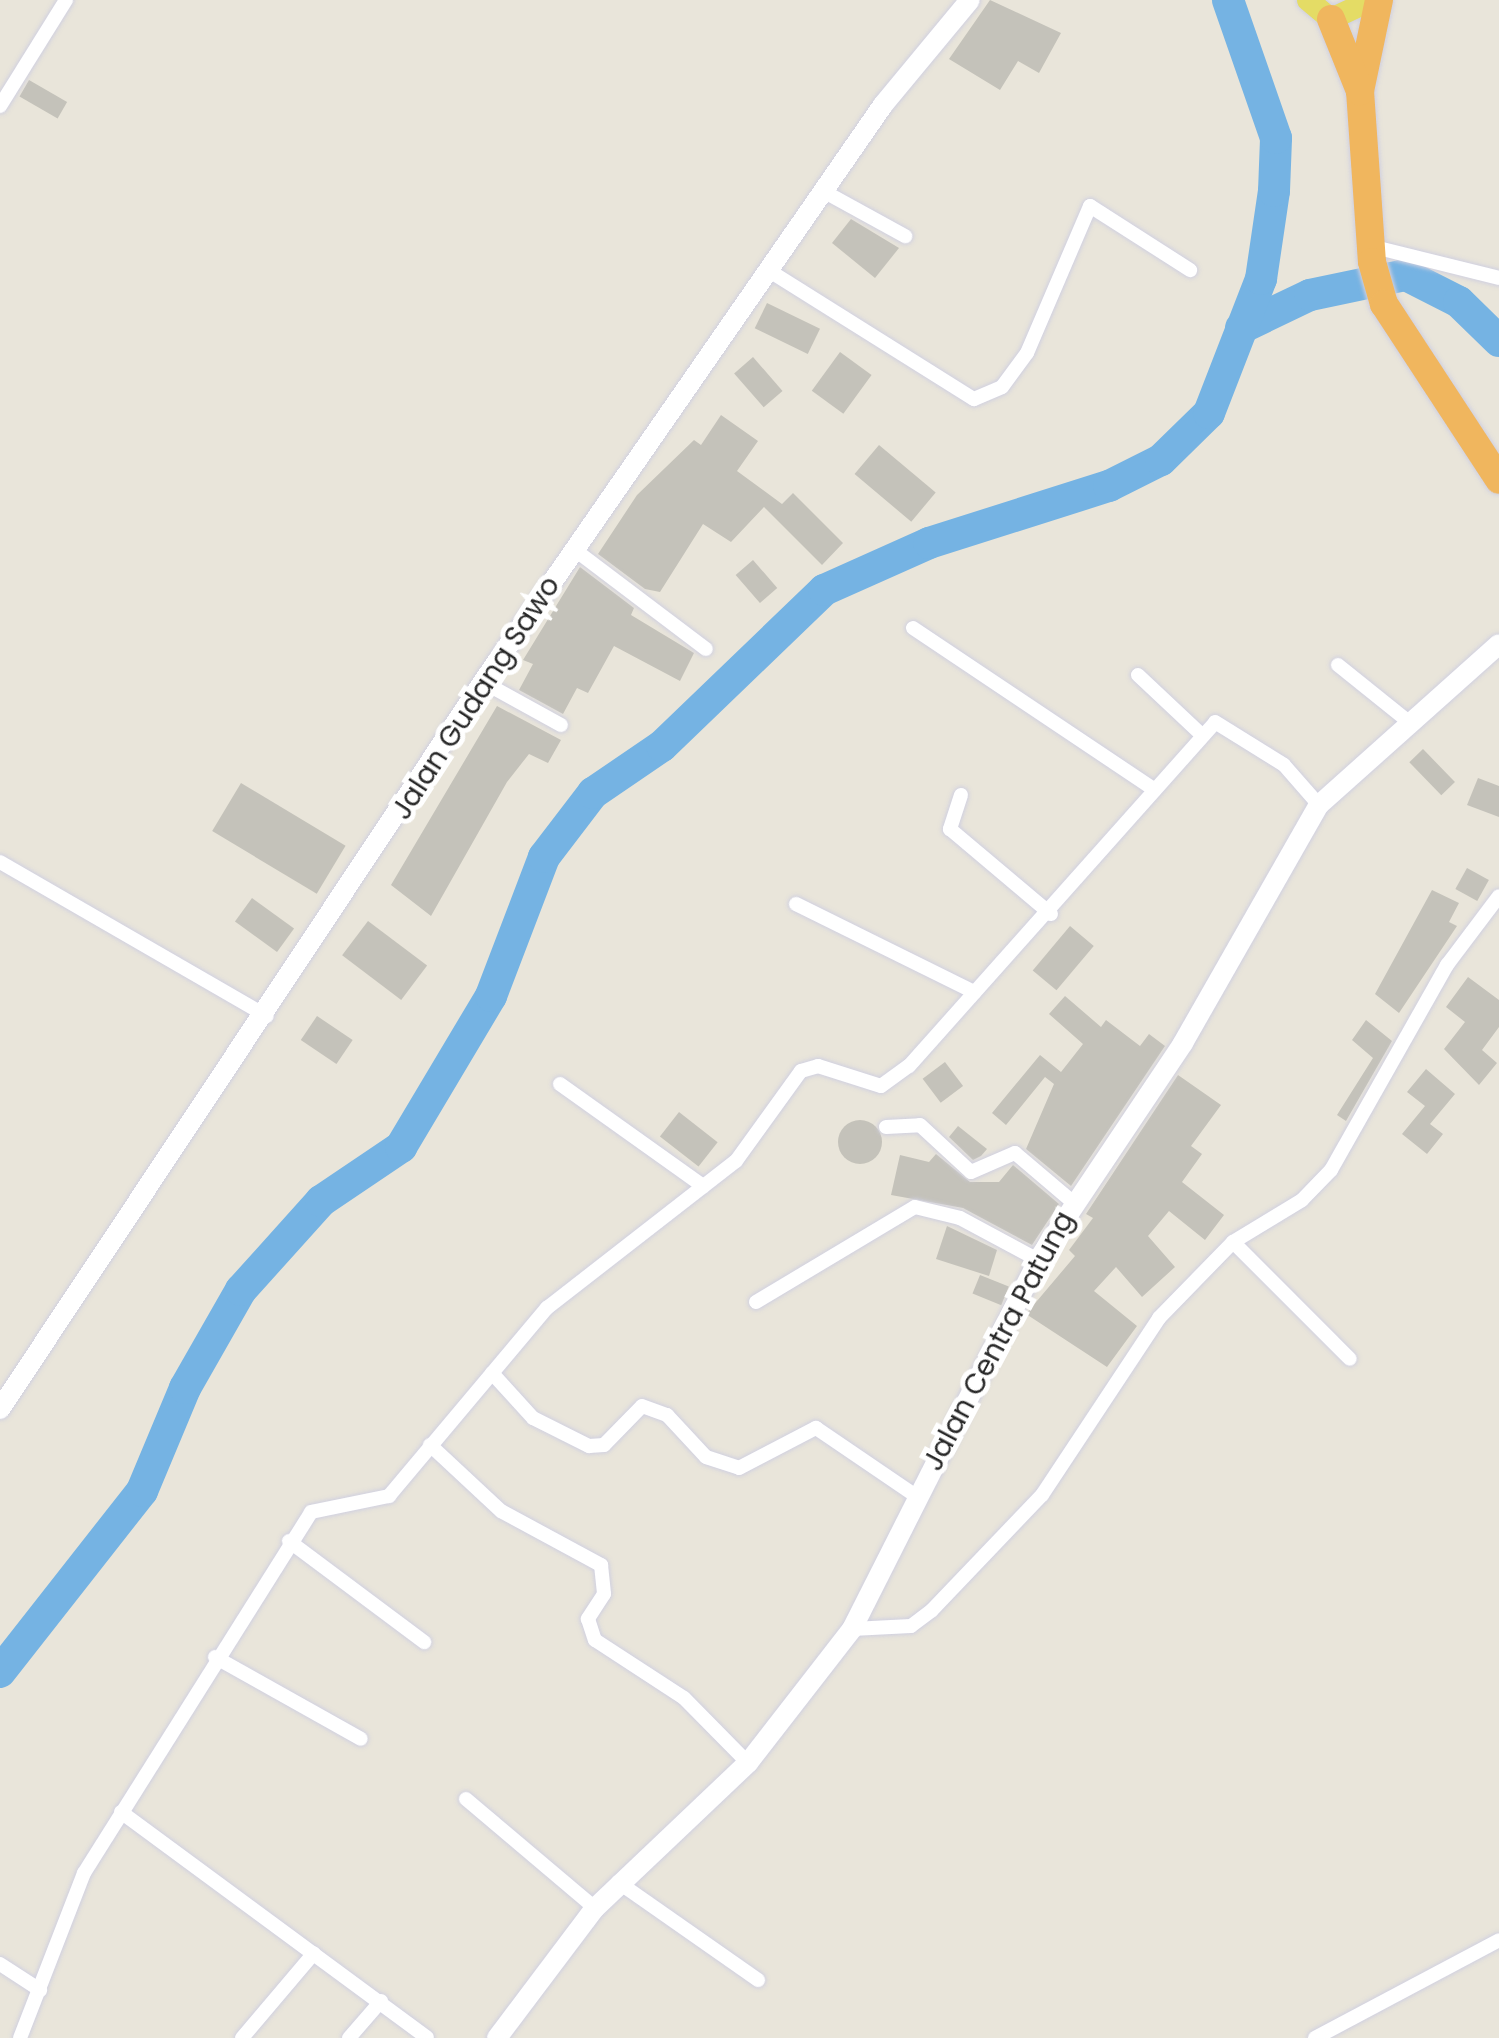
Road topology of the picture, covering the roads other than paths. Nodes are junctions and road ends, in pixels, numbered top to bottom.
1 (66, 0) edge
2 (970, 0) edge
3 (1308, 0) edge
4 (1376, 0) edge
5 (1331, 19) junction
6 (1360, 91) junction
7 (0, 106) edge
8 (823, 190) junction
9 (905, 236) dead end
10 (1370, 254) junction
11 (768, 270) junction
12 (1190, 270) dead end
13 (1499, 278) edge
14 (1499, 480) edge
15 (575, 550) junction
16 (913, 628) dead end
17 (1499, 644) edge
18 (706, 649) dead end
19 (1338, 665) dead end
20 (1138, 675) dead end
21 (483, 682) junction
22 (1409, 722) junction
23 (561, 724) dead end
24 (1202, 735) junction
25 (1155, 790) junction
26 (961, 795) dead end
27 (1319, 805) junction
28 (0, 862) edge
29 (1499, 896) edge
30 (796, 904) dead end
31 (1051, 914) junction
32 (974, 992) junction
33 (267, 1017) junction
34 (560, 1084) dead end
35 (886, 1127) dead end
36 (703, 1186) junction
37 (1074, 1203) junction
38 (1232, 1242) junction
39 (1038, 1260) junction
40 (756, 1302) dead end
41 (1350, 1359) dead end
42 (492, 1373) junction
43 (0, 1409) edge
44 (430, 1445) junction
45 (916, 1496) junction
46 (289, 1541) junction
47 (852, 1629) junction
48 (424, 1642) dead end
49 (215, 1657) junction
50 (361, 1739) dead end
51 (748, 1763) junction
52 (466, 1799) dead end
53 (121, 1812) junction
54 (618, 1882) junction
55 (595, 1908) junction
56 (1499, 1940) edge
57 (314, 1953) junction
58 (0, 1964) edge
59 (758, 1980) dead end
60 (40, 1990) junction
61 (381, 2001) junction
62 (20, 2038) edge
63 (242, 2038) edge
64 (349, 2038) edge
65 (428, 2038) edge
66 (497, 2038) edge
67 (1315, 2038) edge

1 - 7 street
2 - 8 street, Jalan Gudang Sawo
3 - 5 main road
4 - 5 main road
4 - 6 highway
5 - 6 highway
6 - 10 highway
8 - 9 street
8 - 11 street, Jalan Gudang Sawo
10 - 13 street
10 - 14 highway
11 - 12 street
11 - 15 street, Jalan Gudang Sawo
15 - 18 street
15 - 21 street, Jalan Gudang Sawo
16 - 25 street
17 - 22 street, Jalan Centra Patung
19 - 22 street
20 - 24 street
21 - 23 street
21 - 33 street, Jalan Gudang Sawo
22 - 27 street, Jalan Centra Patung
24 - 25 street
24 - 27 street
25 - 31 street
26 - 31 street
27 - 37 street, Jalan Centra Patung
28 - 33 street
29 - 38 street
30 - 32 street
31 - 32 street
32 - 36 street
33 - 43 street, Jalan Gudang Sawo
34 - 36 street
35 - 37 street
36 - 42 street
37 - 39 street, Jalan Centra Patung
38 - 41 street
38 - 47 street
39 - 40 street
39 - 45 street, Jalan Centra Patung
42 - 44 street
42 - 45 street
44 - 46 street
44 - 51 street
45 - 47 street, Jalan Centra Patung
46 - 48 street
46 - 49 street
47 - 51 street, Jalan Centra Patung
49 - 50 street
49 - 53 street
51 - 54 street, Jalan Centra Patung
52 - 55 street
53 - 57 street
53 - 60 street
54 - 55 street, Jalan Centra Patung
54 - 59 street
55 - 66 street, Jalan Centra Patung
56 - 67 street
57 - 61 street
57 - 63 street
58 - 60 street
60 - 62 street
61 - 64 street
61 - 65 street

